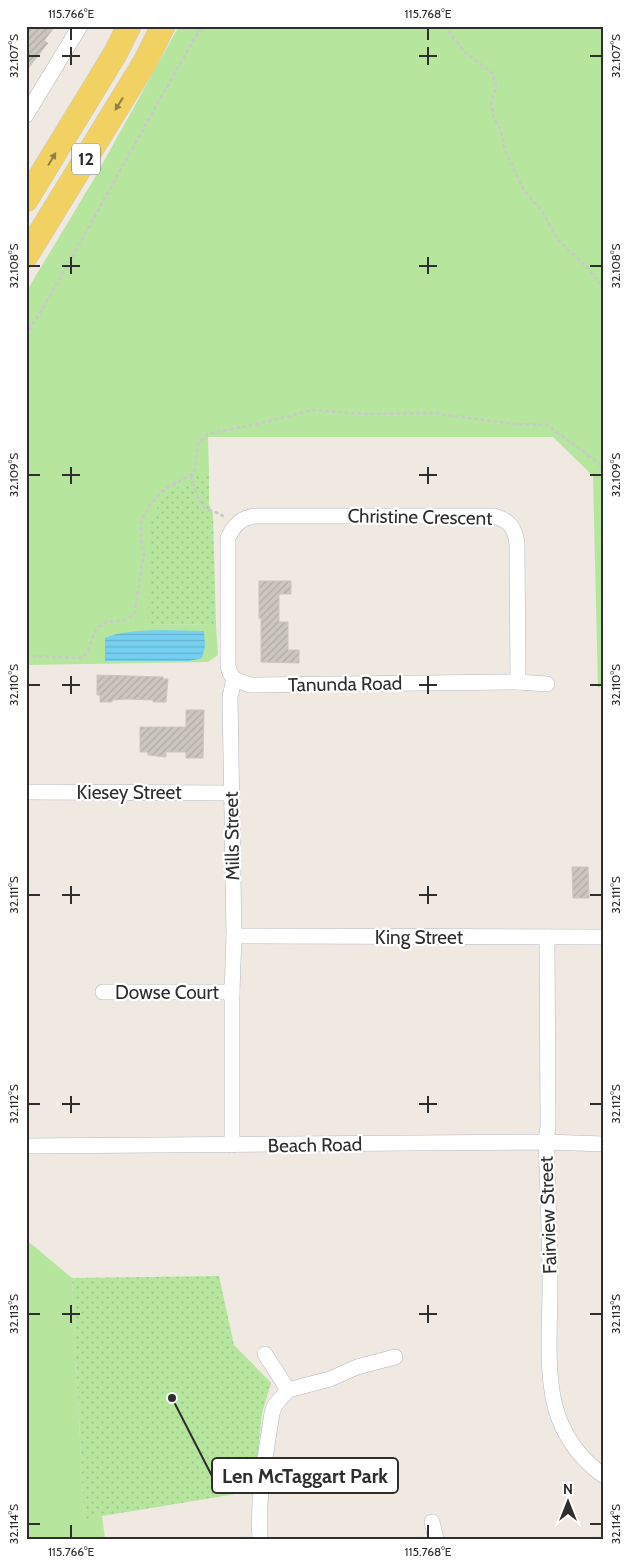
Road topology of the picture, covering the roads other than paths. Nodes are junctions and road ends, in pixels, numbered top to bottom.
1 (80, 26) edge
2 (129, 26) edge
3 (163, 26) edge
4 (26, 115) edge
5 (26, 200) edge
6 (26, 256) edge
7 (234, 527) joint
8 (234, 679) junction
9 (518, 682) junction
10 (547, 684) dead end
11 (26, 792) edge
12 (231, 793) junction
13 (234, 936) junction
14 (547, 937) junction
15 (604, 937) edge
16 (103, 992) dead end
17 (232, 992) junction
18 (546, 1142) junction
19 (604, 1144) edge
20 (232, 1145) junction
21 (26, 1146) edge
22 (265, 1354) dead end
23 (395, 1356) dead end
24 (288, 1390) junction
25 (604, 1476) edge
26 (432, 1522) dead end
27 (260, 1539) edge
28 (436, 1539) edge

1 - 4 street
5 -> 2 main road, 12
3 -> 6 main road, 12
7 - 8 street, Mills Street
7 - 9 street, Christine Crescent
8 - 9 street, Tanunda Road
8 - 12 street, Mills Street
9 - 10 street, Tanunda Road
11 - 12 street, Kiesey Street
12 - 13 street, Mills Street
13 - 14 street, King Street
13 - 17 street, Mills Street
14 - 15 street, King Street
14 - 18 street, Fairview Street
16 - 17 street, Dowse Court
17 - 20 street, Mills Street
18 - 19 street, Beach Road
18 - 20 street, Beach Road
18 - 25 street, Fairview Street
20 - 21 street, Beach Road
22 - 24 street
23 - 24 street
24 - 27 street
26 - 28 street

